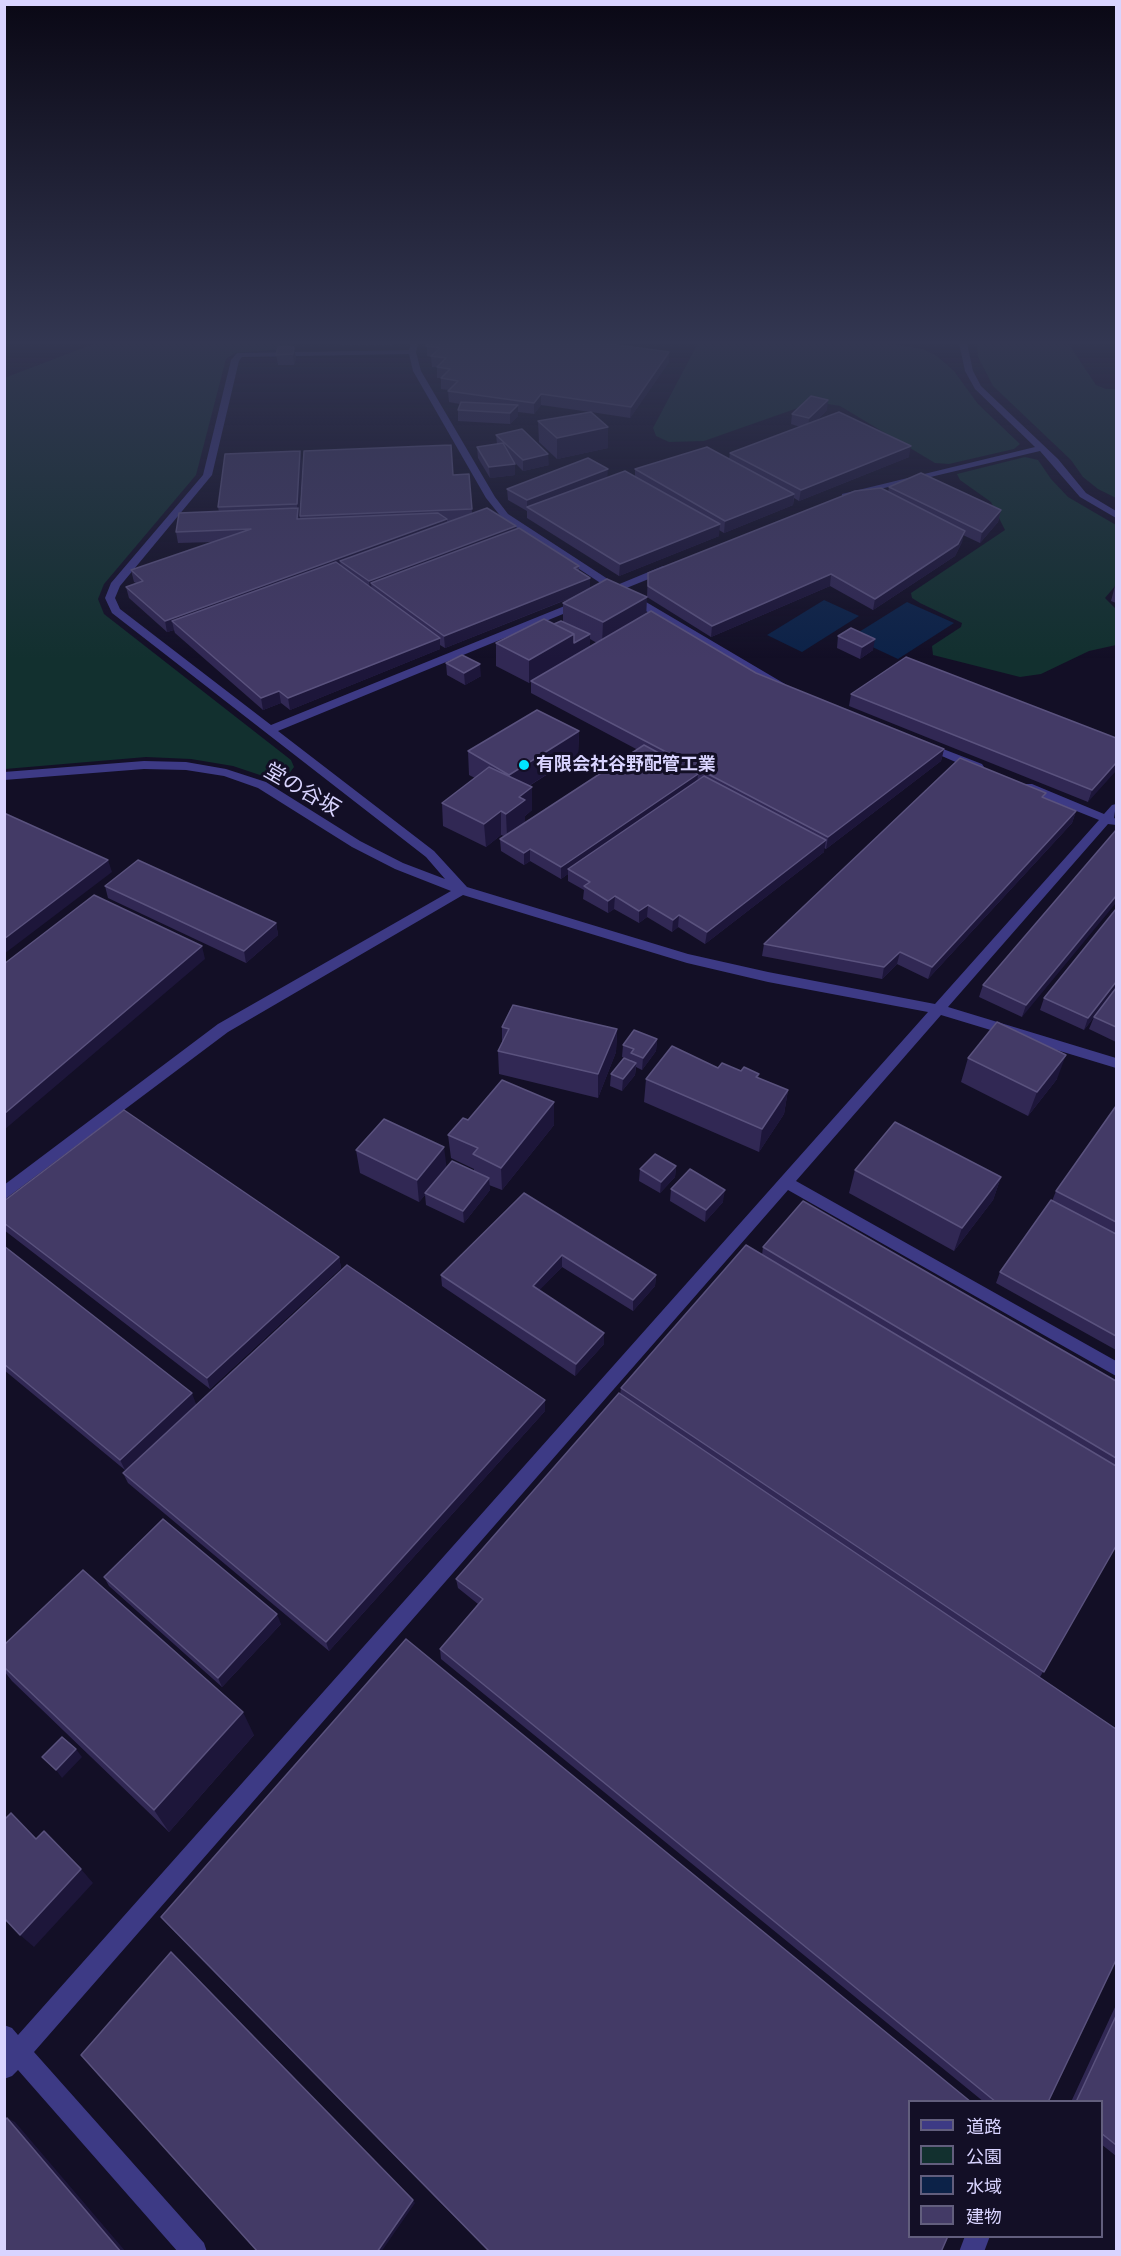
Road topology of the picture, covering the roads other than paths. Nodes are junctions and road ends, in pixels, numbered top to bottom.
1 (214, 448) edge
2 (462, 448) edge
3 (1040, 448) edge
4 (1041, 448) edge
5 (833, 501) edge
6 (1116, 515) edge
7 (681, 562) edge
8 (610, 591) junction
9 (594, 598) edge
10 (796, 693) edge
11 (270, 730) junction
12 (918, 742) edge
13 (984, 770) edge
14 (4, 776) edge
15 (1018, 783) edge
16 (1113, 817) edge
17 (462, 890) junction
18 (938, 1009) junction
19 (1116, 1063) edge
20 (786, 1182) junction
21 (4, 1194) edge
22 (1116, 1369) edge
23 (9, 2052) edge
24 (977, 2238) edge
25 (195, 2252) edge
26 (971, 2252) edge

1 - 11 street
2 - 8 street
3 - 5 street
4 - 6 street
7 - 8 street
8 - 10 street
9 - 11 street
11 - 17 street
12 - 13 street
14 - 17 street, 堂の谷坂
15 - 16 street
16 - 18 street
17 - 18 street, 堂の谷坂
17 - 21 street
18 - 19 street, 堂の谷坂
18 - 20 street
20 - 22 street
20 - 23 street
23 - 25 street
24 - 26 street

